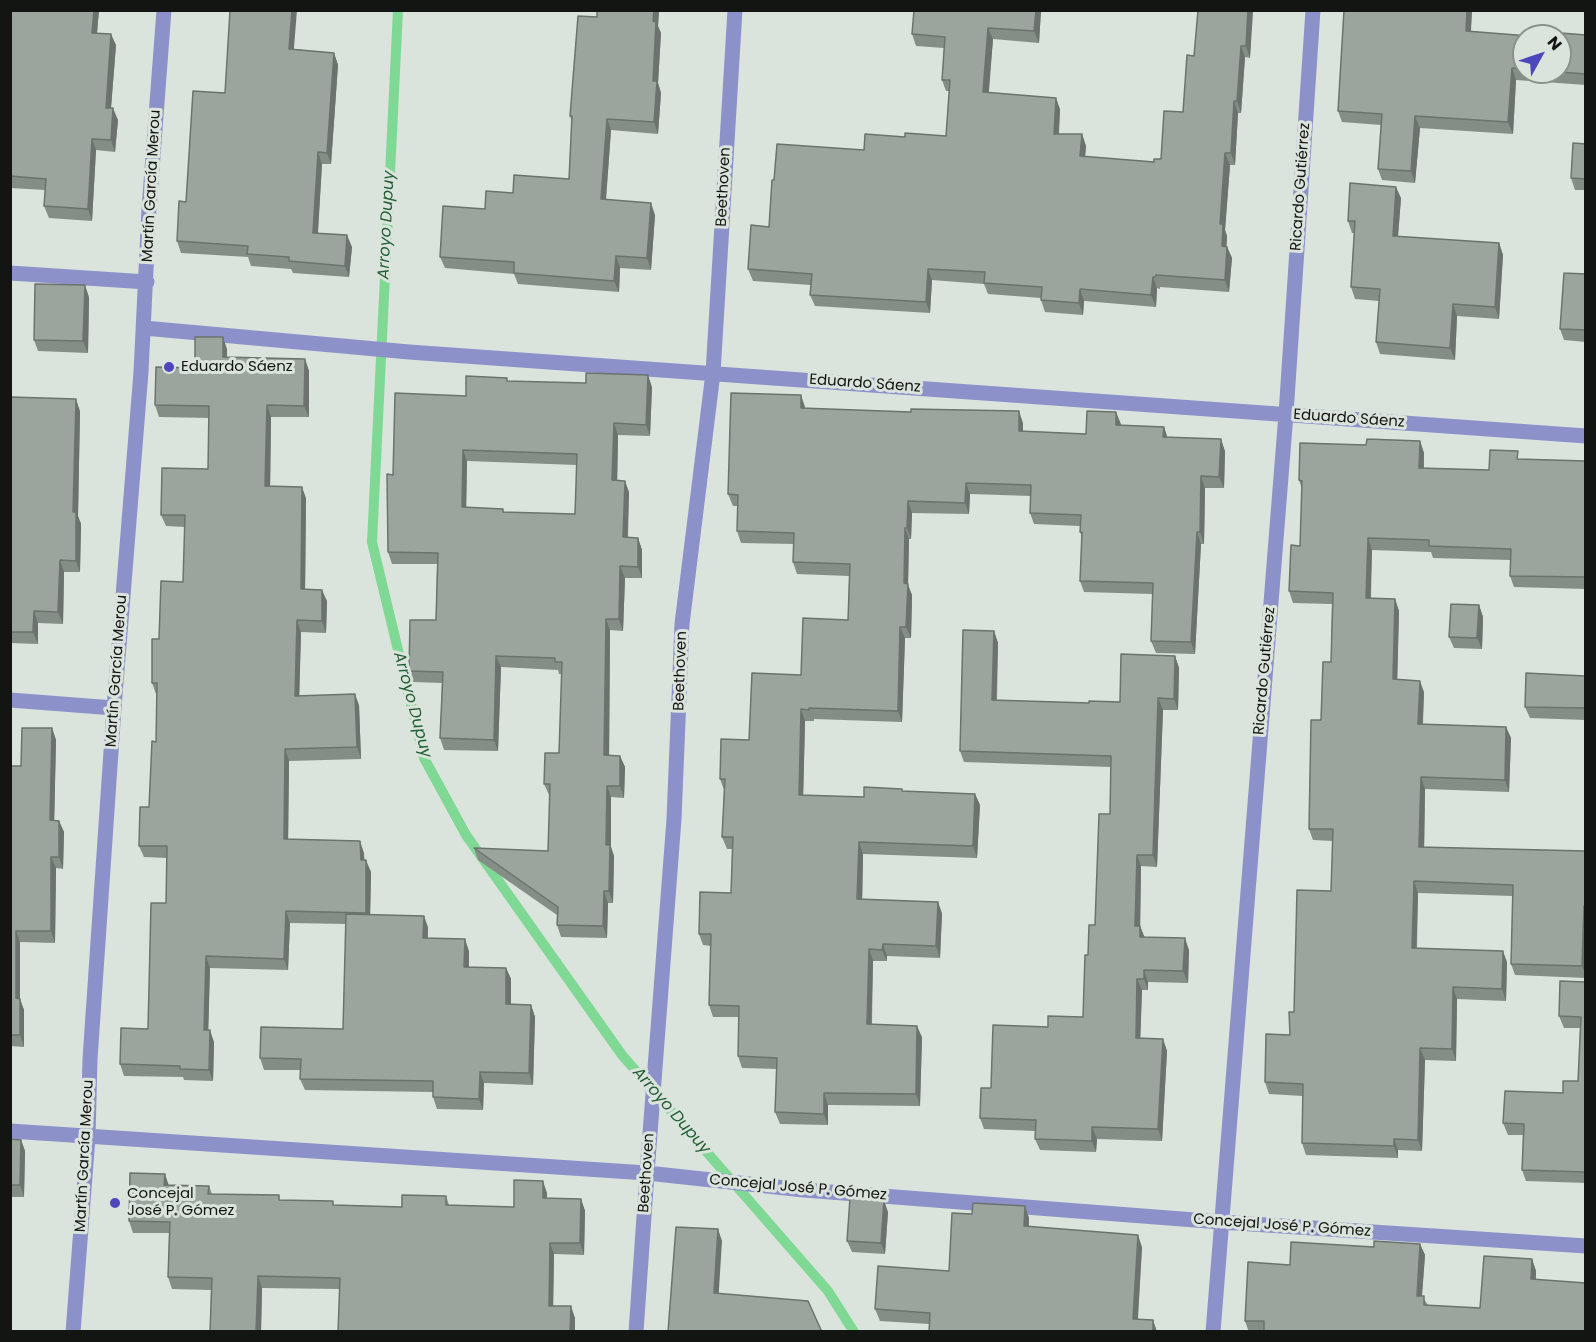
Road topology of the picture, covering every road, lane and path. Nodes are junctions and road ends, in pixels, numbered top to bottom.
1 (164, 10) edge
2 (735, 10) edge
3 (1313, 10) edge
4 (10, 273) edge
5 (147, 282) junction
6 (144, 328) junction
7 (713, 373) junction
8 (1286, 414) junction
9 (1586, 436) edge
10 (10, 700) edge
11 (114, 708) junction
12 (10, 1131) edge
13 (88, 1137) junction
14 (646, 1173) junction
15 (1221, 1222) junction
16 (1586, 1246) edge
17 (73, 1332) edge
18 (636, 1332) edge
19 (1213, 1332) edge

1 - 5 street, Martín García Merou
2 - 7 street, Beethoven
3 - 8 street, Ricardo Gutiérrez
4 - 5 street
5 - 6 street, Martín García Merou
6 - 7 street, Eduardo Sáenz
6 - 11 street, Martín García Merou
7 - 8 street, Eduardo Sáenz
7 - 14 street, Beethoven
8 - 9 street, Eduardo Sáenz
8 - 15 street, Ricardo Gutiérrez
10 - 11 street
11 - 13 street, Martín García Merou
12 - 13 street, Concejal José P. Gómez
13 - 14 street, Concejal José P. Gómez
13 - 17 street, Martín García Merou
14 - 15 street, Concejal José P. Gómez
14 - 18 street, Beethoven
15 - 16 street, Concejal José P. Gómez
15 - 19 street, Ricardo Gutiérrez

